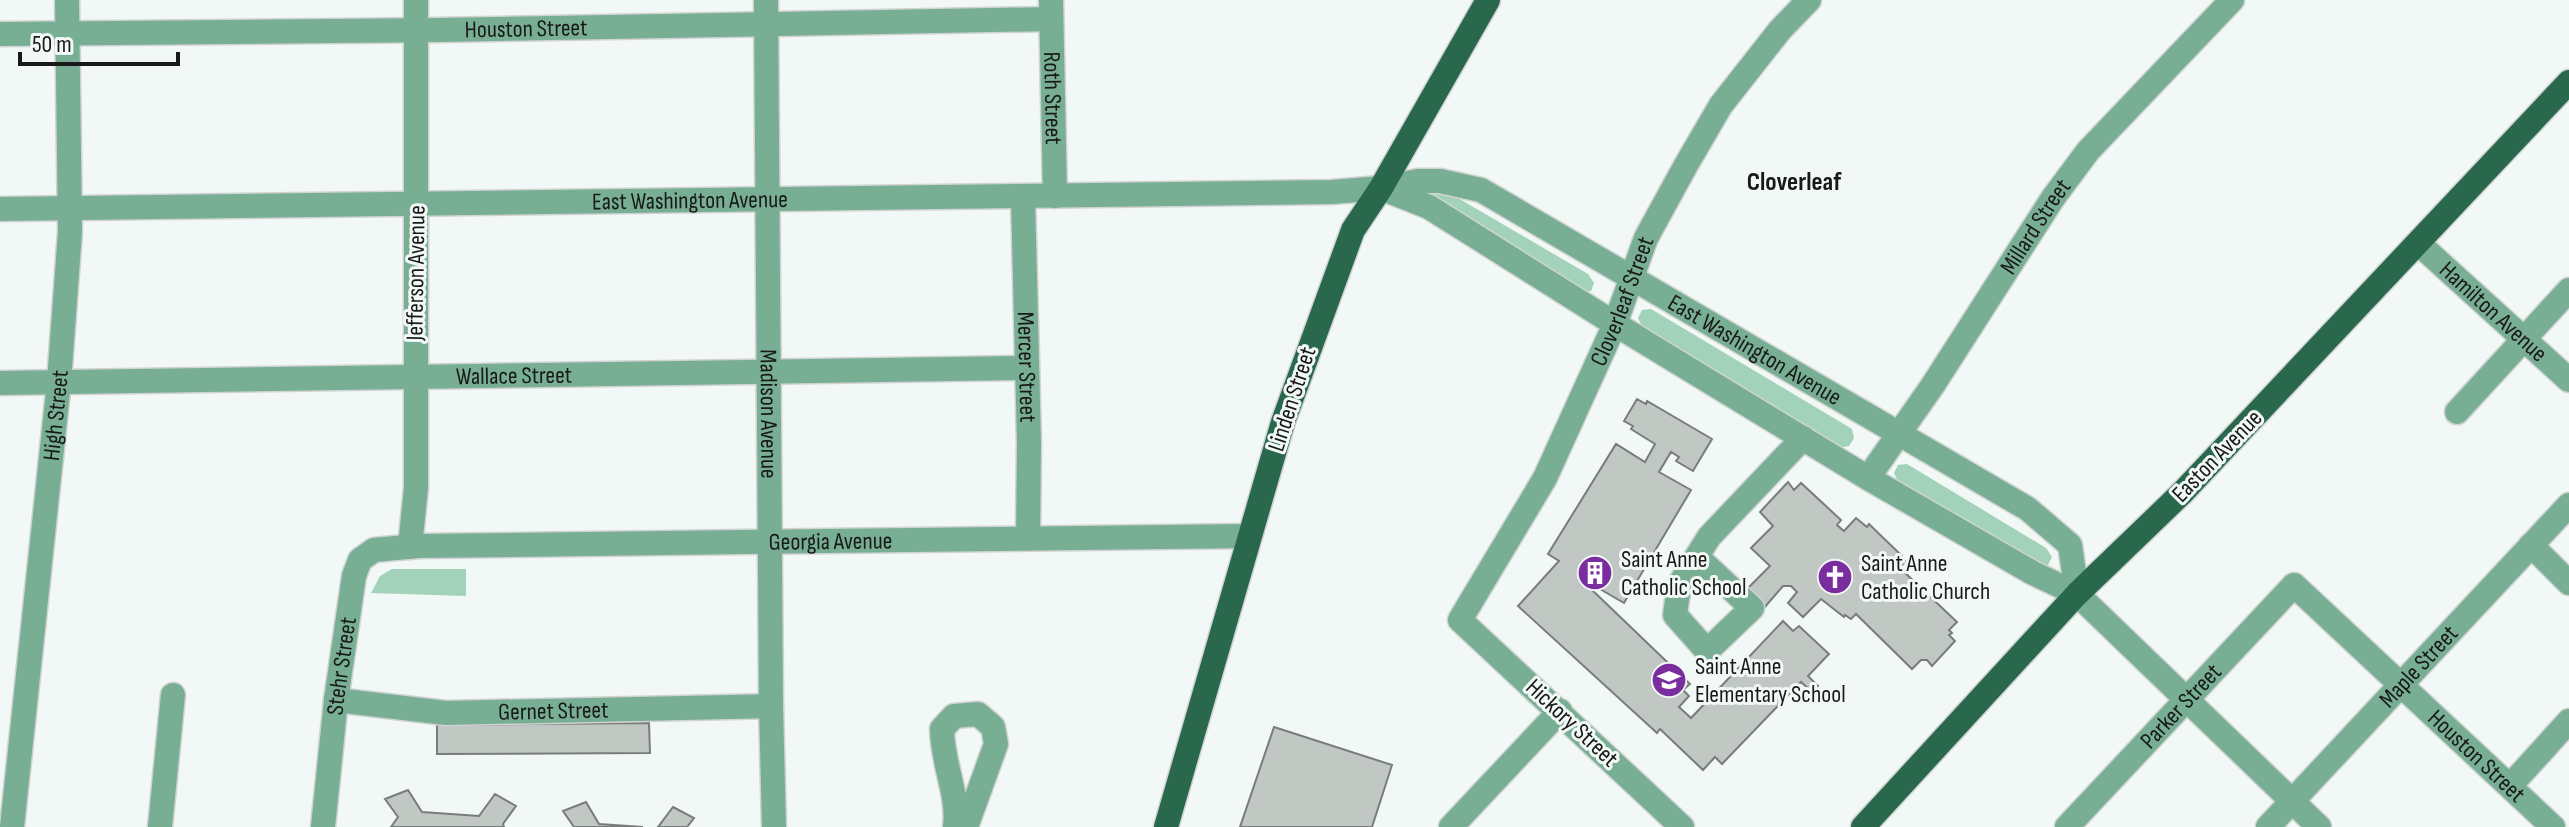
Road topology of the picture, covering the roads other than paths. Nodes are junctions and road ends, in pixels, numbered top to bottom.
1 (67, 0) edge
2 (416, 0) edge
3 (1488, 0) edge
4 (1809, 0) edge
5 (2232, 0) edge
6 (1051, 10) edge
7 (766, 12) edge
8 (416, 30) junction
9 (67, 32) junction
10 (0, 34) edge
11 (2569, 82) edge
12 (1381, 188) junction
13 (1055, 196) junction
14 (1023, 197) junction
15 (766, 199) junction
16 (417, 204) junction
17 (72, 208) junction
18 (0, 209) edge
19 (2418, 243) junction
20 (1632, 279) junction
21 (2569, 290) edge
22 (1615, 324) junction
23 (2524, 338) junction
24 (1026, 368) junction
25 (769, 372) junction
26 (415, 376) junction
27 (2569, 380) edge
28 (59, 382) junction
29 (0, 383) edge
30 (2457, 412) dead end
31 (1897, 434) junction
32 (1803, 438) junction
33 (1868, 478) junction
34 (2569, 505) edge
35 (1249, 536) junction
36 (1028, 538) junction
37 (770, 540) junction
38 (2531, 545) junction
39 (410, 547) junction
40 (1697, 557) dead end
41 (2569, 583) edge
42 (2294, 585) joint
43 (2077, 594) junction
44 (1460, 620) joint
45 (2402, 685) junction
46 (173, 695) dead end
47 (336, 700) junction
48 (2188, 701) junction
49 (771, 706) junction
50 (1560, 711) junction
51 (2569, 721) edge
52 (2510, 786) junction
53 (2291, 802) junction
54 (2081, 822) edge
55 (1670, 823) edge
56 (12, 827) edge
57 (160, 827) edge
58 (323, 827) edge
59 (774, 827) edge
60 (955, 827) edge
61 (966, 827) edge
62 (1166, 827) edge
63 (1451, 827) edge
64 (1863, 827) edge
65 (2268, 827) edge
66 (2319, 827) edge
67 (2553, 827) edge

1 - 9 street, High Street
2 - 8 street, Jefferson Avenue
3 - 12 main road, Linden Street
4 - 20 street, Cloverleaf Street
5 - 31 street, Millard Street
6 - 7 street, Houston Street
6 - 13 street, Roth Street
7 - 8 street, Houston Street
7 - 15 street, Madison Avenue
8 - 9 street, Houston Street
8 - 16 street, Jefferson Avenue
9 - 10 street, Houston Street
9 - 17 street, High Street
11 - 19 main road, Easton Avenue
12 - 13 street, East Washington Avenue
12 - 20 street, East Washington Avenue
12 - 22 street, East Washington Avenue
12 - 35 main road, Linden Street
13 - 14 street, East Washington Avenue
14 - 15 street, East Washington Avenue
14 - 24 street, Mercer Street
15 - 16 street, East Washington Avenue
15 - 25 street, Madison Avenue
16 - 17 street, East Washington Avenue
16 - 26 street, Jefferson Avenue
17 - 18 street, East Washington Avenue
17 - 28 street, High Street
19 - 23 street, Hamilton Avenue
19 - 43 main road, Easton Avenue
20 - 22 street, Cloverleaf Street
20 - 31 street, East Washington Avenue
21 - 23 street
22 - 32 street, East Washington Avenue
22 - 44 street, Cloverleaf Street
23 - 27 street, Hamilton Avenue
23 - 30 street
24 - 25 street, Wallace Street
24 - 36 street, Mercer Street
25 - 26 street, Wallace Street
25 - 37 street, Madison Avenue
26 - 28 street, Wallace Street
26 - 39 street, Jefferson Avenue
28 - 29 street, Wallace Street
28 - 56 street, High Street
31 - 33 street, Millard Street
31 - 43 street, East Washington Avenue
32 - 33 street, East Washington Avenue
32 - 40 street
33 - 43 street, East Washington Avenue
34 - 38 street, Maple Street
35 - 36 street, Georgia Avenue
35 - 62 main road, Linden Street
36 - 37 street, Georgia Avenue
37 - 39 street, Georgia Avenue
37 - 49 street, Madison Avenue
38 - 41 street
38 - 45 street, Maple Street
39 - 47 street, Stehr Street
42 - 45 street, Houston Street
42 - 48 street, Parker Street
43 - 48 street, East Washington Avenue
43 - 64 main road, Easton Avenue
44 - 50 street, Hickory Street
45 - 52 street, Houston Street
45 - 53 street, Maple Street
46 - 57 street
47 - 49 street, Gernet Street
47 - 58 street, Stehr Street
48 - 53 street, East Washington Avenue
48 - 54 street, Parker Street
49 - 59 street, Madison Avenue
50 - 55 street, Hickory Street
50 - 63 street
51 - 52 street
52 - 67 street, Houston Street
53 - 65 street, Maple Street
53 - 66 street, East Washington Avenue
60 - 61 street

